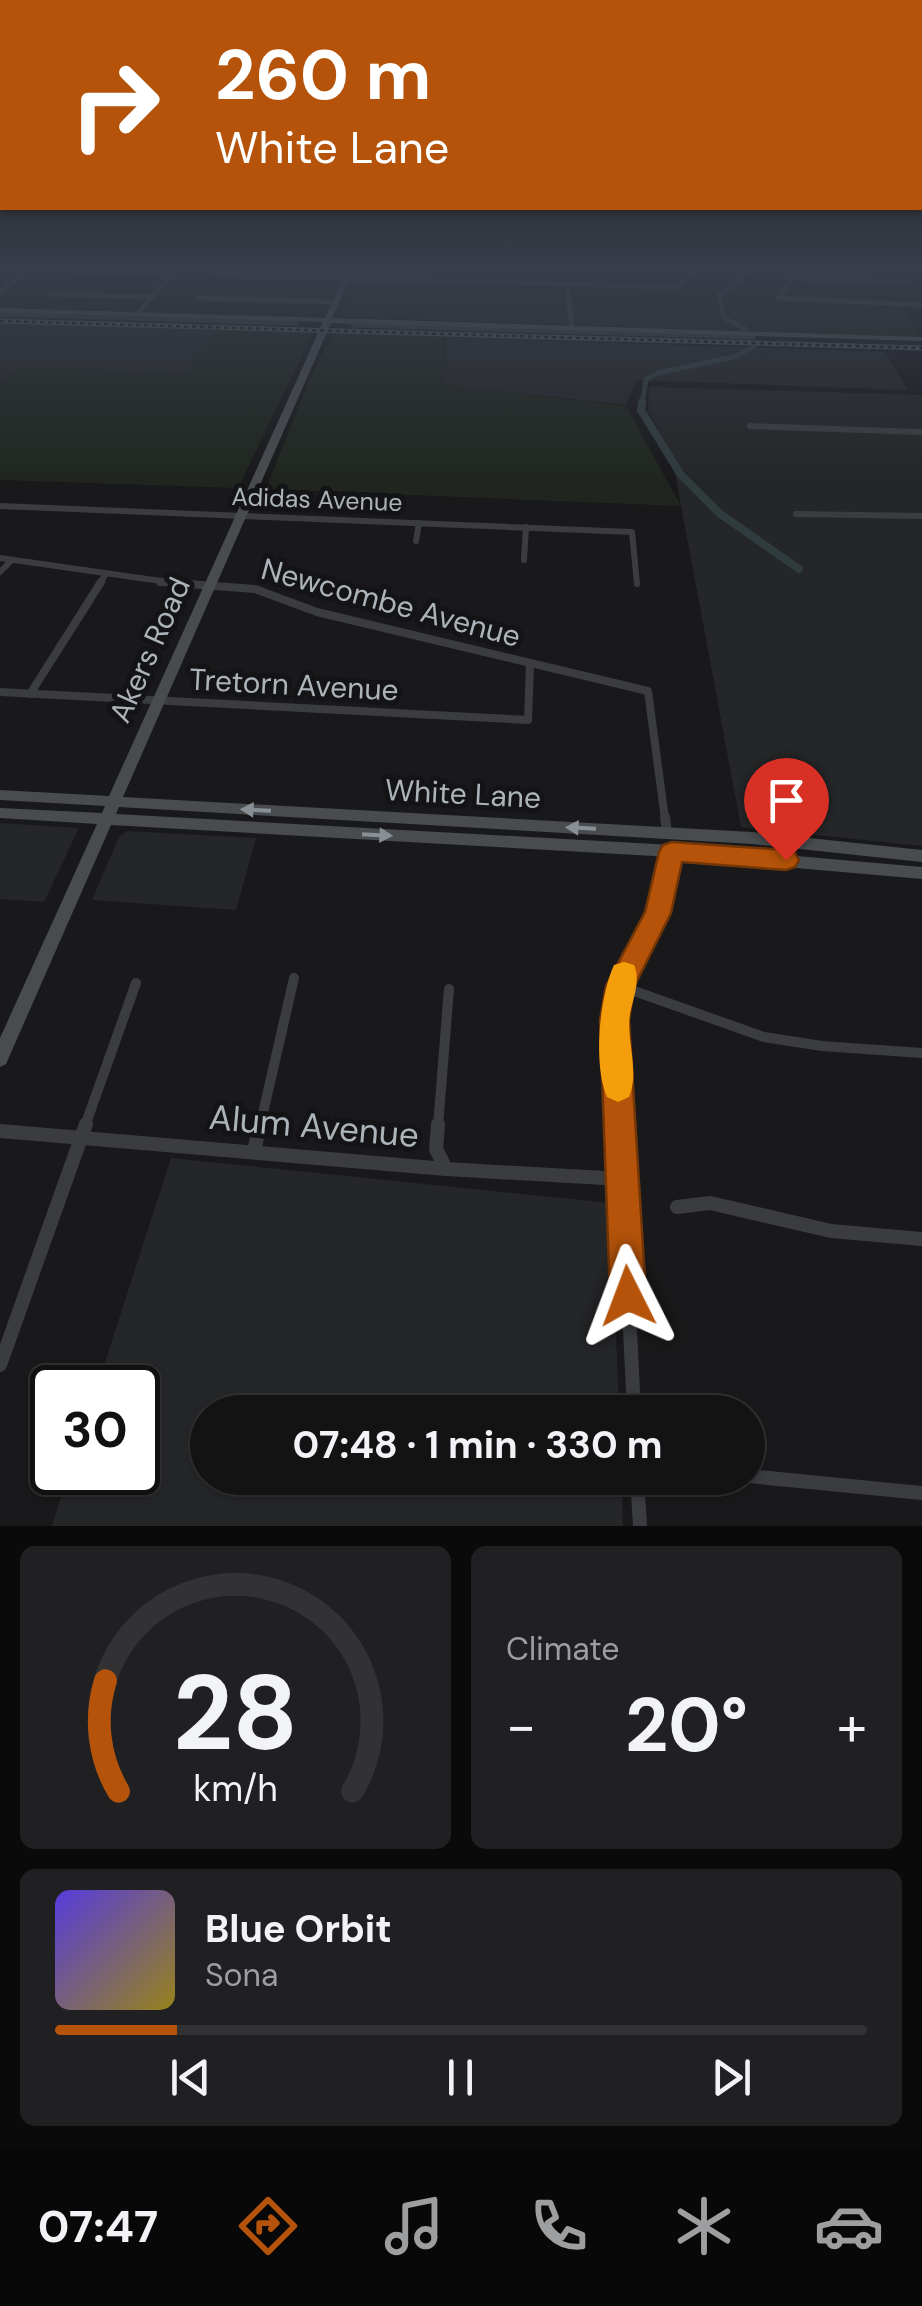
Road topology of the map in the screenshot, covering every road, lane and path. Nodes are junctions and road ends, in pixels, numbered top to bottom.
1 (320, 337) edge
2 (874, 337) edge
3 (922, 339) edge
4 (750, 426) dead end
5 (922, 432) edge
6 (0, 506) edge
7 (796, 514) dead end
8 (240, 516) junction
9 (922, 516) edge
10 (419, 523) junction
11 (526, 527) junction
12 (416, 541) dead end
13 (0, 558) edge
14 (12, 560) junction
15 (524, 560) dead end
16 (0, 572) edge
17 (106, 574) junction
18 (638, 584) dead end
19 (209, 586) junction
20 (530, 663) junction
21 (0, 692) edge
22 (30, 694) junction
23 (158, 701) junction
24 (0, 795) edge
25 (113, 802) junction
26 (0, 813) edge
27 (105, 819) junction
28 (666, 833) junction
29 (797, 842) junction
30 (570, 847) junction
31 (672, 852) junction
32 (922, 856) edge
33 (825, 863) junction
34 (922, 864) edge
35 (922, 874) edge
36 (294, 978) dead end
37 (136, 983) dead end
38 (620, 986) junction
39 (449, 989) dead end
40 (922, 1052) edge
41 (0, 1058) edge
42 (0, 1131) edge
43 (82, 1137) junction
44 (254, 1150) junction
45 (446, 1168) junction
46 (622, 1179) junction
47 (677, 1207) dead end
48 (922, 1240) edge
49 (0, 1364) edge
50 (633, 1395) edge
51 (765, 1478) edge
52 (922, 1493) edge
53 (639, 1495) edge
54 (640, 1526) edge

1 - 8 street, Akers Road
2 - 3 street
4 - 5 street
6 - 8 street, Adidas Avenue
7 - 9 street
8 - 10 street, Adidas Avenue
8 - 19 street, Akers Road
10 - 11 street, Adidas Avenue
10 - 12 street
11 - 15 street
11 - 18 street, Adidas Avenue
13 - 14 street, Newcombe Avenue
14 - 16 street
14 - 17 street, Newcombe Avenue
17 - 19 street, Newcombe Avenue
17 - 22 street
19 - 20 street, Newcombe Avenue
19 - 23 street, Akers Road
20 - 23 street, Tretorn Avenue
20 - 28 street, Newcombe Avenue
21 - 22 street, Tretorn Avenue
22 - 23 street, Tretorn Avenue
23 - 25 street, Akers Road
24 - 25 street, White Lane
25 - 27 street, Akers Road
28 -> 25 street, White Lane
26 - 27 street, White Lane
27 -> 30 street, White Lane
27 - 41 street, Akers Road
28 - 29 street, White Lane
28 - 30 street
29 - 31 street
29 - 32 street, White Lane
30 - 31 street, White Lane
31 - 33 street, White Lane
31 - 38 street
33 - 34 street
33 - 35 street, White Lane
36 - 44 street
37 - 43 street
38 - 40 street
38 - 46 street
39 - 45 street
42 - 43 street, Alum Avenue
43 - 44 street, Alum Avenue
43 - 49 street
44 - 45 street, Alum Avenue
45 - 46 street, Alum Avenue
46 - 50 street
47 - 48 street
51 - 52 street
53 - 54 street

